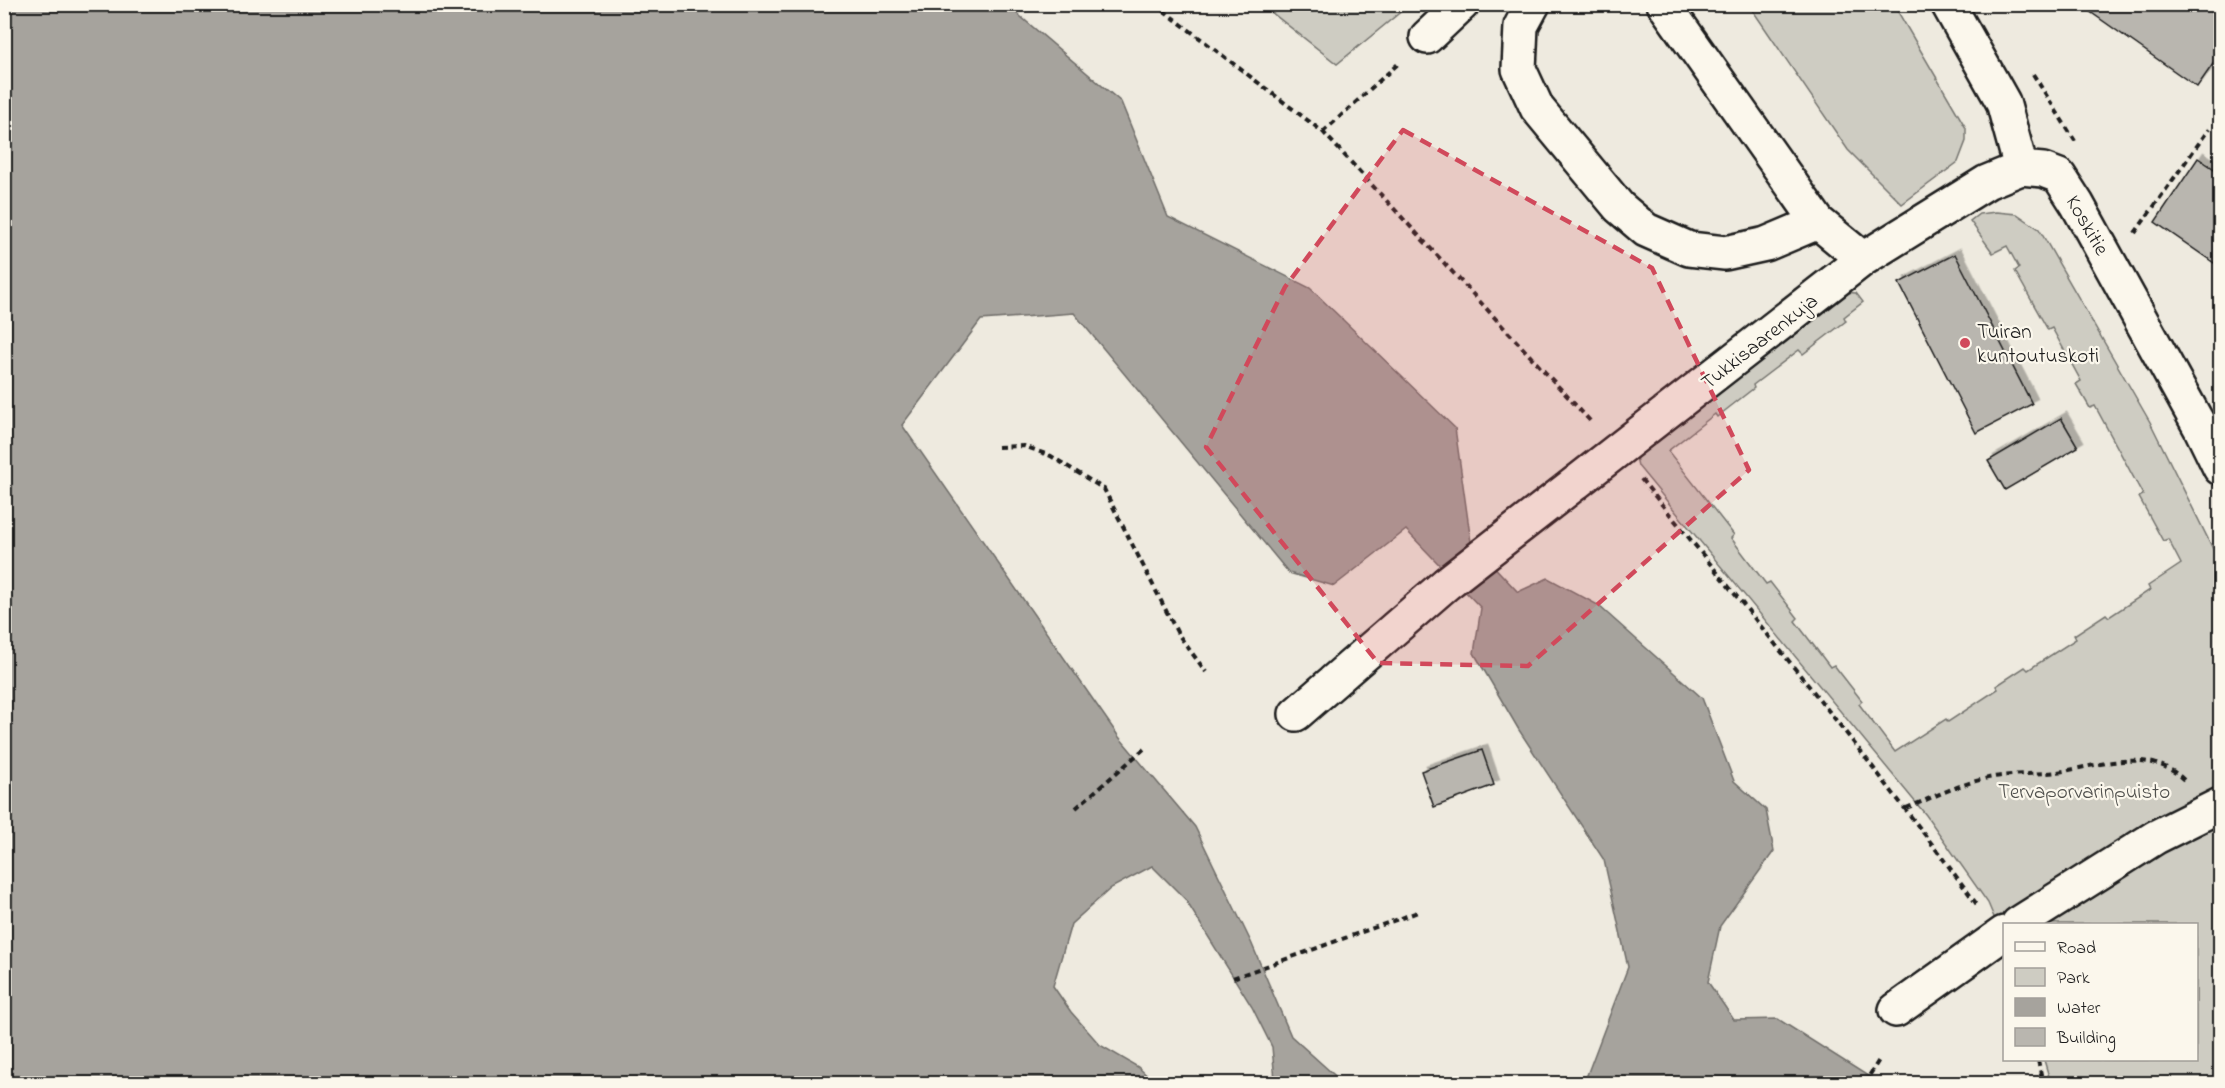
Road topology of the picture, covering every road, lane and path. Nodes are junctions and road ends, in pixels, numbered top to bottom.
1 (1462, 4) edge
2 (1533, 4) edge
3 (1664, 4) edge
4 (1948, 4) edge
5 (1427, 37) joint
6 (2028, 65) dead end
7 (2209, 129) dead end
8 (1323, 132) dead end
9 (2078, 146) dead end
10 (2021, 168) junction
11 (1818, 222) junction
12 (2132, 238) dead end
13 (1863, 259) junction
14 (998, 447) dead end
15 (2220, 468) edge
16 (1206, 672) dead end
17 (1296, 714) dead end
18 (1144, 748) dead end
19 (2217, 807) edge
20 (1076, 808) dead end
21 (1906, 808) dead end
22 (1418, 912) dead end
23 (2020, 923) edge
24 (2003, 934) edge
25 (1233, 978) dead end
26 (1896, 1010) dead end
27 (1879, 1060) dead end
28 (2038, 1061) edge
29 (1864, 1083) edge
30 (2043, 1083) edge

1 - 5 street
2 - 11 street
3 - 11 street
4 - 10 street
5 - 8 path
6 - 9 path
7 - 12 path
10 - 13 street, Tukkisaarenkuja
10 - 15 street, Koskitie
11 - 13 street
13 - 17 street, Tukkisaarenkuja
14 - 16 path
18 - 20 path
19 - 21 path
19 - 23 street
22 - 25 path
24 - 26 street
27 - 29 path
28 - 30 path

